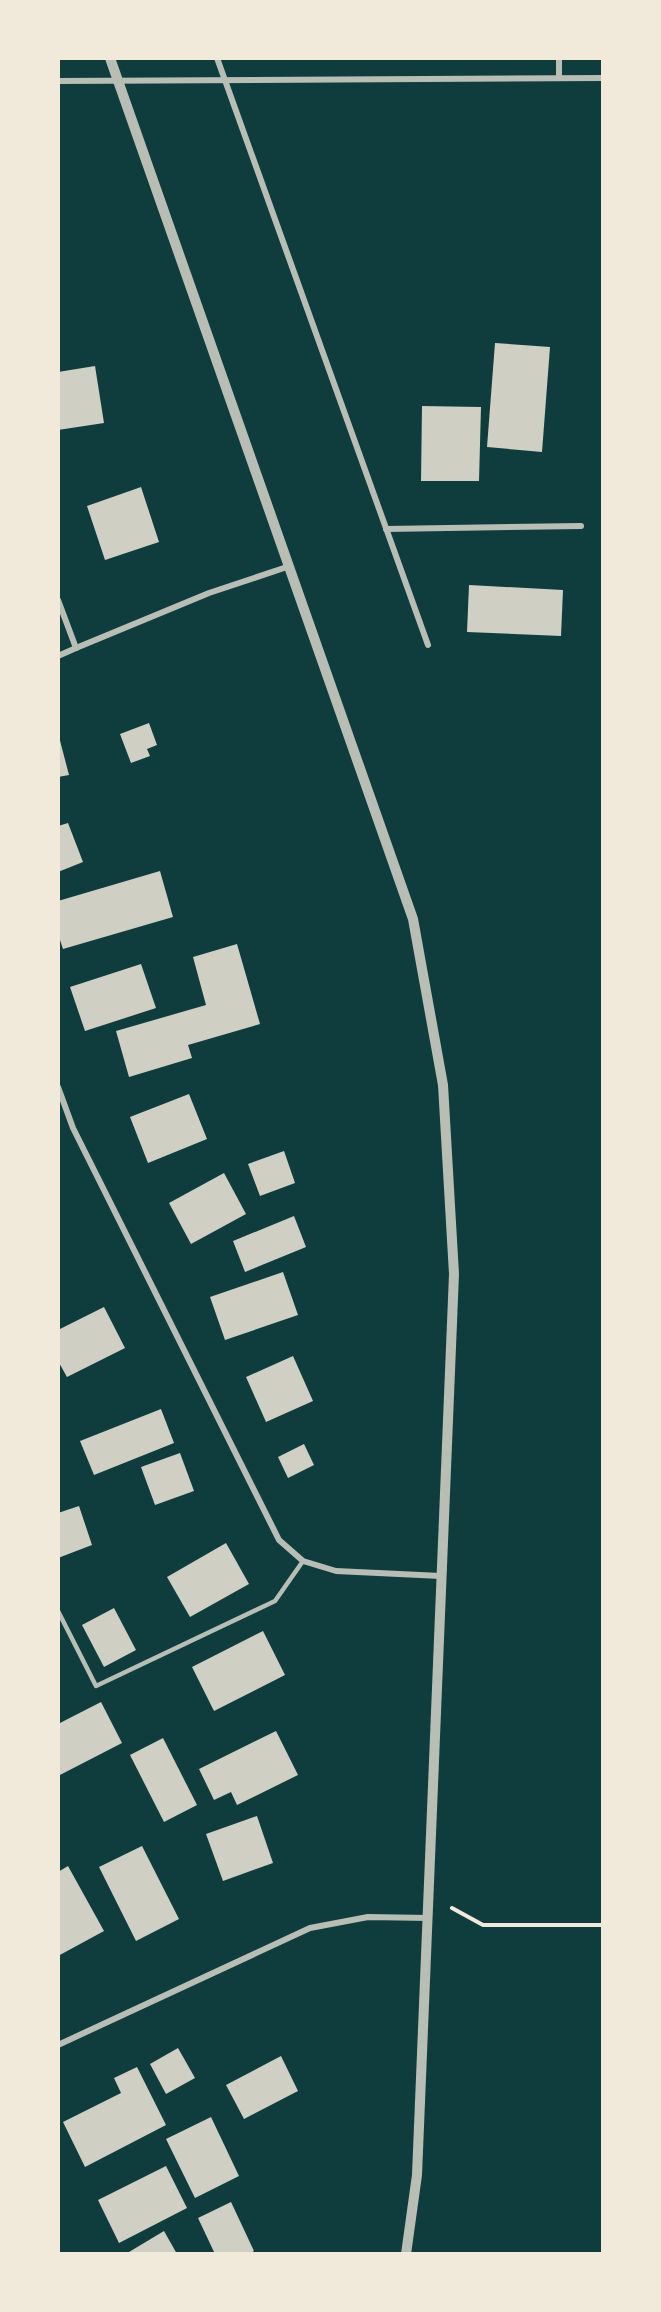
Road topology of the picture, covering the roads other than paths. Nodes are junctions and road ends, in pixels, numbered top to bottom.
1 (110, 58) edge
2 (217, 58) edge
3 (559, 58) edge
4 (559, 78) junction
5 (603, 78) edge
6 (117, 80) junction
7 (225, 80) junction
8 (58, 81) edge
9 (581, 526) dead end
10 (386, 529) junction
11 (290, 566) junction
12 (58, 600) edge
13 (428, 645) dead end
14 (76, 648) junction
15 (58, 656) edge
16 (58, 1087) edge
17 (303, 1561) junction
18 (441, 1576) junction
19 (58, 1611) edge
20 (429, 1918) junction
21 (58, 2045) edge
22 (406, 2253) edge

1 - 6 street
2 - 7 street
3 - 4 street
4 - 5 street
4 - 7 street
6 - 7 street
6 - 8 street
6 - 11 street
7 - 10 street
9 - 10 street
10 - 13 street
11 - 14 street
11 - 18 street
12 - 14 street
14 - 15 street
16 - 17 street
17 - 18 street
17 - 19 lane
18 - 20 street
20 - 21 street
20 - 22 street

